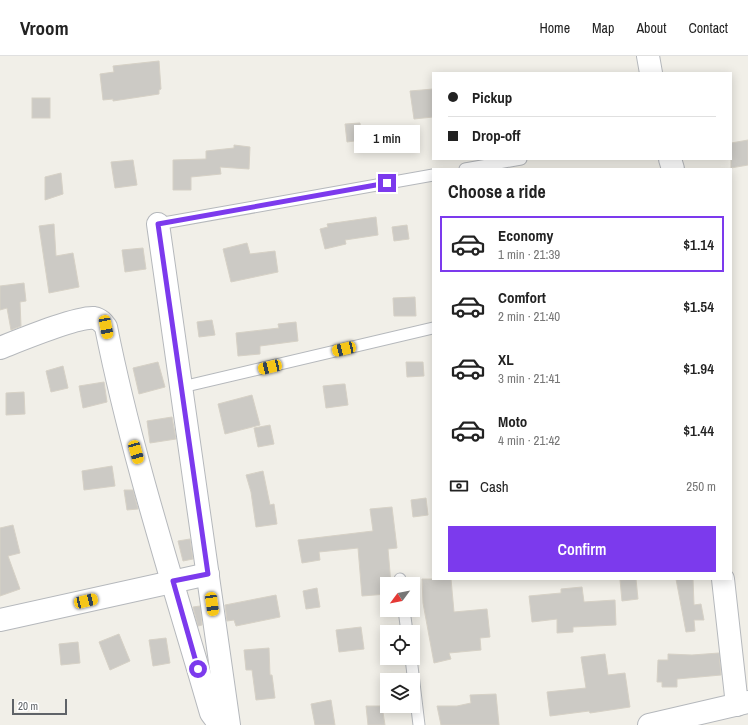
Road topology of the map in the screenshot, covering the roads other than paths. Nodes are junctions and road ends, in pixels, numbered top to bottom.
1 (648, 56) edge
2 (651, 72) edge
3 (515, 160) edge
4 (471, 168) edge
5 (432, 175) edge
6 (158, 224) joint
7 (432, 328) edge
8 (0, 348) edge
9 (182, 388) junction
10 (208, 574) junction
11 (723, 580) edge
12 (173, 581) junction
13 (0, 620) edge
14 (412, 665) edge
15 (742, 704) edge
16 (698, 719) edge
17 (220, 725) edge
18 (229, 725) edge
19 (419, 725) edge
20 (649, 725) edge

1 - 2 street
3 - 4 lane
5 - 6 lane
6 - 9 street
7 - 9 lane
8 - 12 street
9 - 10 street
10 - 12 street
10 - 18 street
11 - 15 street
12 - 13 street
12 - 17 street
14 - 19 lane
15 - 16 street
16 - 20 street

